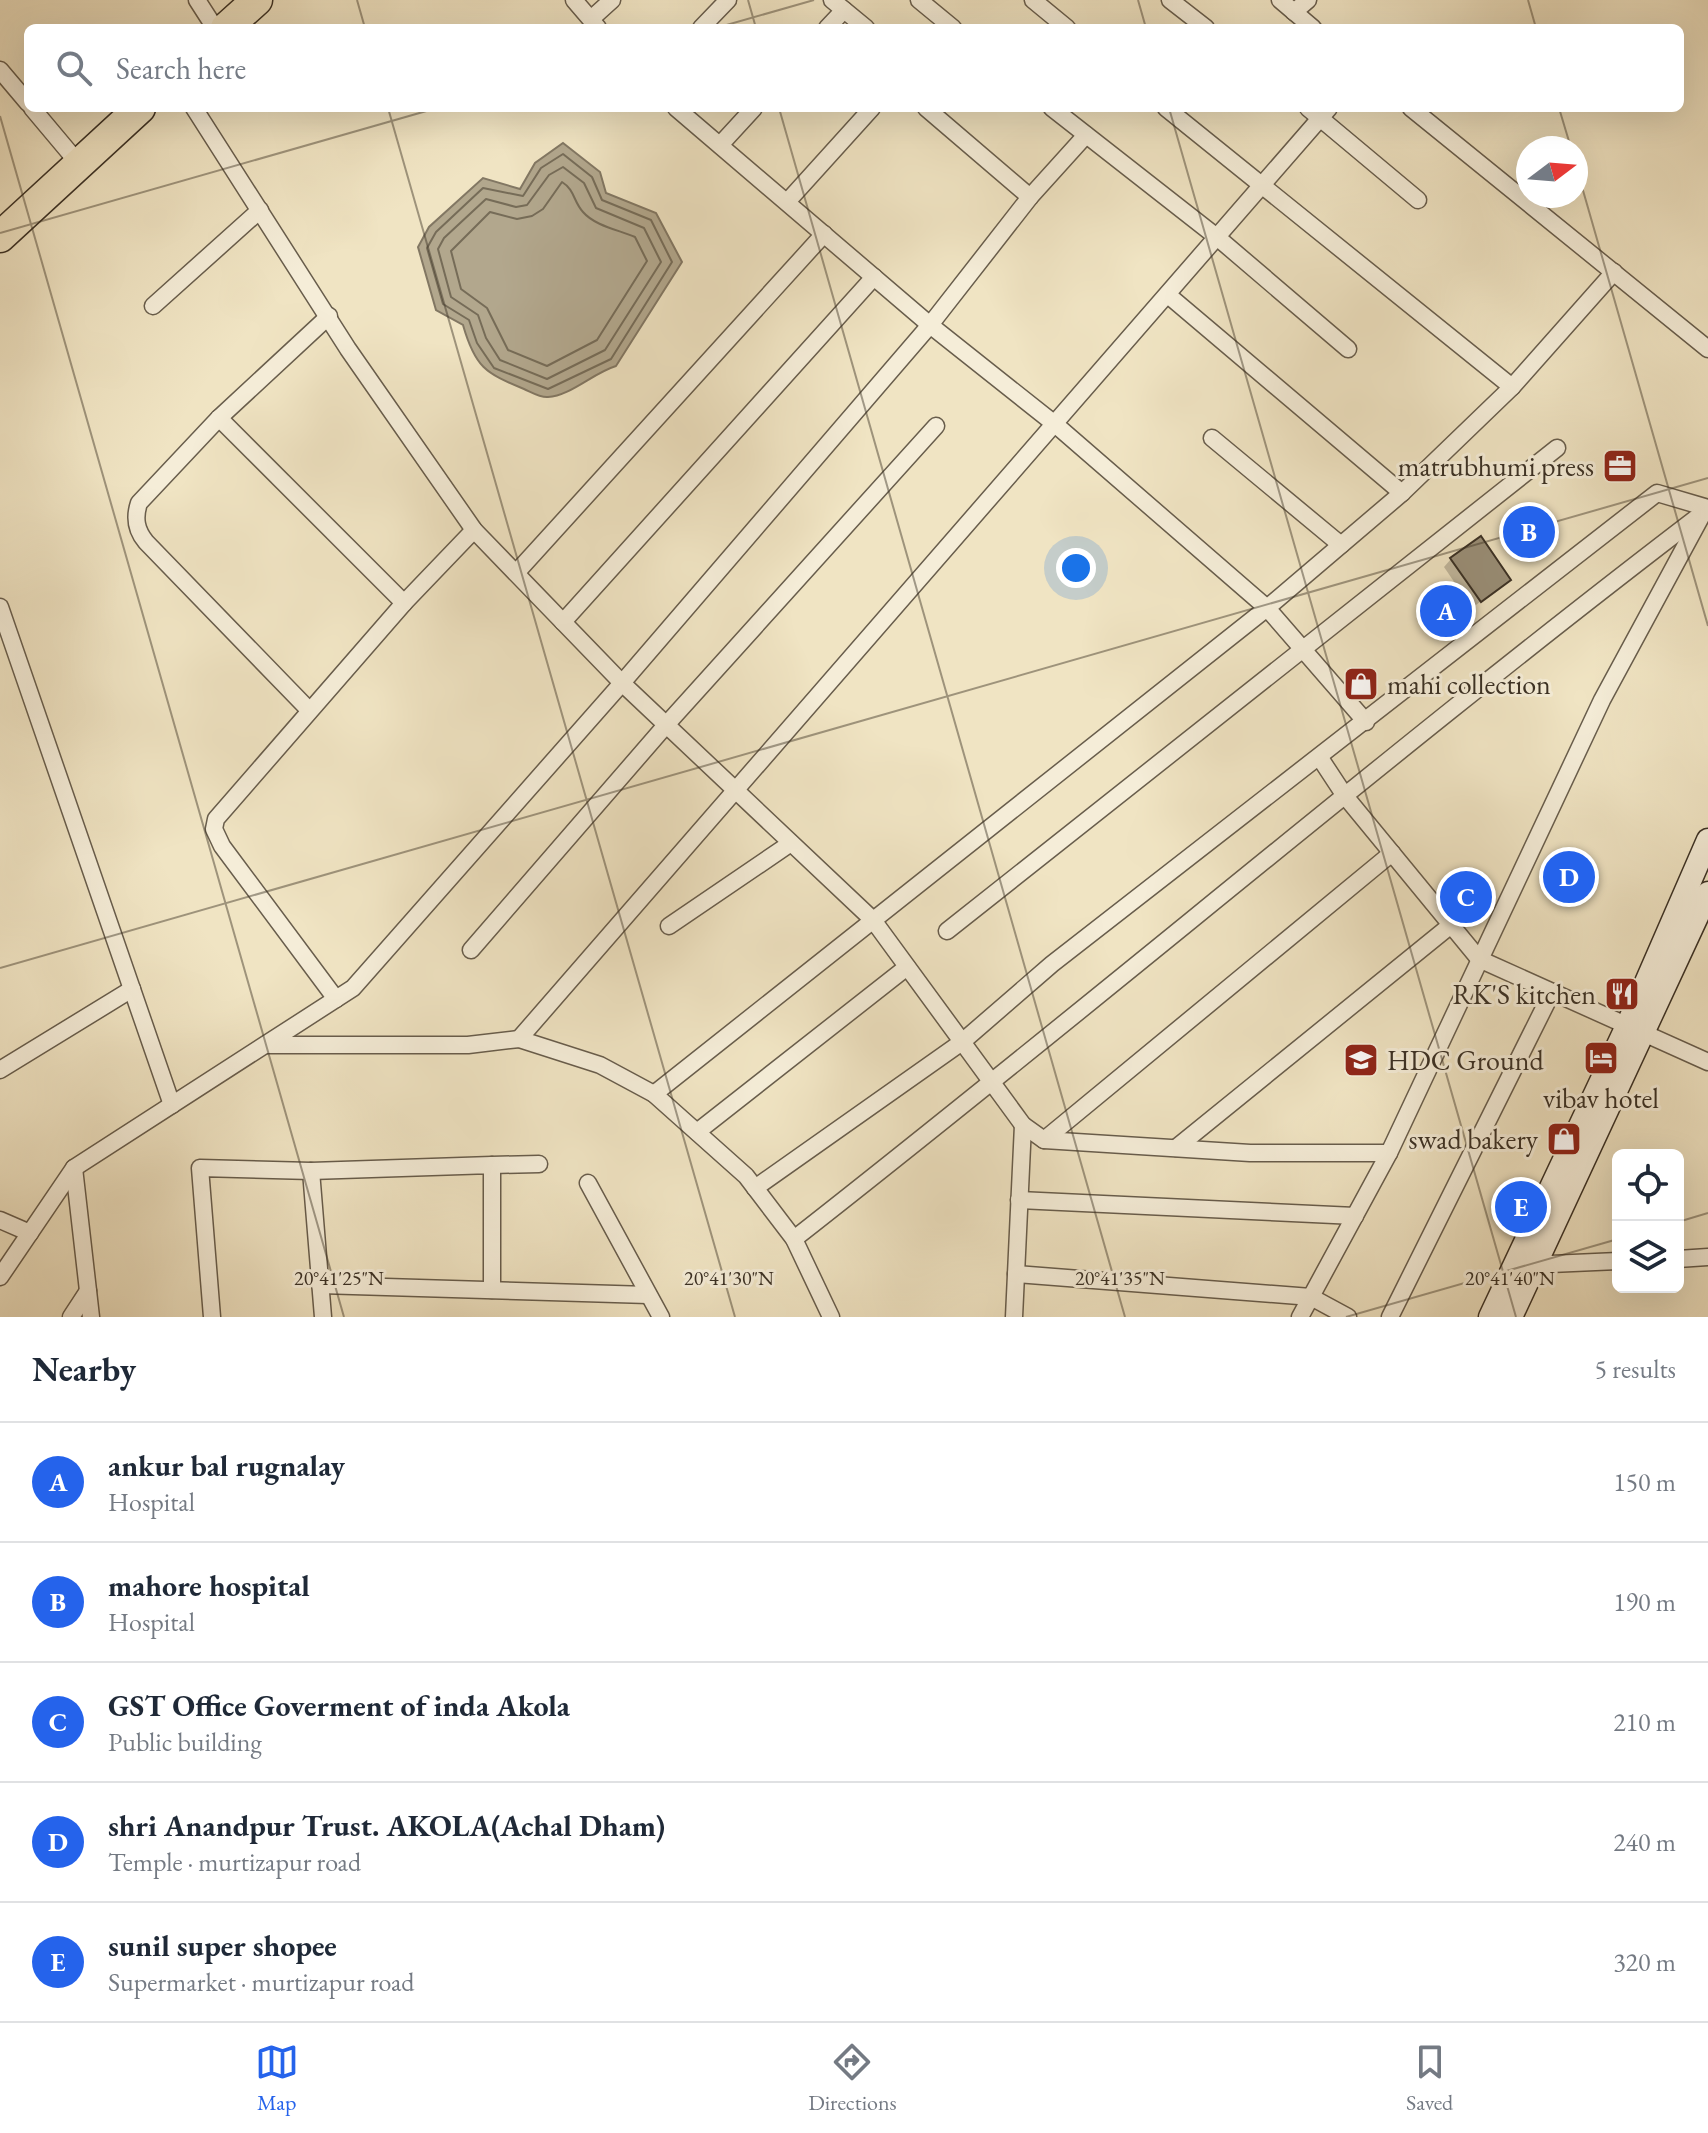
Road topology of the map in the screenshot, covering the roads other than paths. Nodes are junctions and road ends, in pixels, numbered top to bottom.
1 (197, 0) edge
2 (257, 0) edge
3 (574, 0) edge
4 (612, 0) edge
5 (728, 0) edge
6 (919, 0) edge
7 (1033, 0) edge
8 (1170, 0) edge
9 (1280, 0) edge
10 (1308, 0) edge
11 (838, 5) edge
12 (1294, 12) junction
13 (212, 24) edge
14 (230, 24) edge
15 (595, 24) edge
16 (705, 24) edge
17 (829, 24) edge
18 (861, 24) edge
19 (945, 24) edge
20 (1062, 24) edge
21 (1201, 24) edge
22 (1308, 24) edge
23 (0, 70) edge
24 (24, 98) edge
25 (35, 112) edge
26 (136, 112) edge
27 (197, 112) edge
28 (681, 112) edge
29 (750, 112) edge
30 (868, 112) edge
31 (931, 112) edge
32 (1057, 112) edge
33 (1171, 112) edge
34 (1318, 112) edge
35 (1320, 112) edge
36 (1416, 112) edge
37 (1086, 135) junction
38 (720, 145) junction
39 (79, 164) junction
40 (1261, 185) junction
41 (1030, 197) junction
42 (1418, 200) dead end
43 (787, 202) junction
44 (260, 210) junction
45 (824, 234) junction
46 (0, 237) edge
47 (1218, 238) junction
48 (1614, 272) junction
49 (874, 277) junction
50 (1168, 295) junction
51 (153, 306) dead end
52 (329, 316) junction
53 (930, 325) junction
54 (1348, 349) dead end
55 (1708, 349) edge
56 (1512, 387) junction
57 (219, 418) junction
58 (1056, 425) junction
59 (936, 426) dead end
60 (1212, 438) dead end
61 (1557, 448) dead end
62 (1402, 493) junction
63 (1708, 509) edge
64 (474, 530) junction
65 (1341, 545) junction
66 (516, 573) junction
67 (404, 603) junction
68 (1267, 608) junction
69 (1, 614) edge
70 (563, 622) junction
71 (1304, 649) junction
72 (622, 683) junction
73 (309, 710) junction
74 (1366, 722) junction
75 (666, 725) junction
76 (1320, 758) junction
77 (734, 790) junction
78 (1345, 796) junction
79 (1708, 840) edge
80 (791, 843) junction
81 (1392, 853) junction
82 (1708, 893) edge
83 (873, 920) junction
84 (1451, 925) junction
85 (669, 926) dead end
86 (947, 931) dead end
87 (471, 950) dead end
88 (1479, 959) junction
89 (907, 967) junction
90 (132, 989) junction
91 (1552, 992) junction
92 (336, 999) junction
93 (1636, 1030) junction
94 (519, 1039) junction
95 (962, 1042) junction
96 (265, 1045) junction
97 (1708, 1062) edge
98 (0, 1070) edge
99 (993, 1083) junction
100 (654, 1094) junction
101 (172, 1105) junction
102 (1023, 1125) junction
103 (697, 1132) junction
104 (1044, 1140) junction
105 (1176, 1148) junction
106 (1389, 1153) junction
107 (539, 1164) dead end
108 (492, 1165) junction
109 (74, 1168) junction
110 (311, 1171) junction
111 (588, 1183) dead end
112 (755, 1188) junction
113 (1019, 1200) junction
114 (1355, 1216) junction
115 (0, 1220) edge
116 (30, 1233) junction
117 (794, 1239) junction
118 (1708, 1257) edge
119 (1684, 1259) edge
120 (1612, 1261) edge
121 (1527, 1265) junction
122 (1016, 1274) junction
123 (0, 1277) edge
124 (320, 1285) junction
125 (492, 1290) junction
126 (88, 1291) junction
127 (648, 1295) junction
128 (1311, 1297) junction
129 (71, 1317) edge
130 (91, 1317) edge
131 (212, 1317) edge
132 (323, 1317) edge
133 (661, 1317) edge
134 (831, 1317) edge
135 (1014, 1317) edge
136 (1300, 1317) edge
137 (1348, 1317) edge
138 (1390, 1317) edge
139 (1490, 1317) edge
140 (1511, 1317) edge

1 - 13 street
2 - 14 highway
3 - 15 street
4 - 15 street
5 - 16 street
6 - 19 street
7 - 20 street
8 - 21 street
9 - 12 street
10 - 12 street
11 - 17 street
11 - 18 street
12 - 22 street
23 - 24 street
25 - 39 street
26 - 39 highway
27 - 44 street
28 - 38 street
29 - 38 street
30 - 43 street
31 - 41 street
32 - 37 street
33 - 40 street
34 - 40 street
35 - 42 street
36 - 48 street
37 - 41 street
37 - 47 street
38 - 43 street
39 - 46 highway
40 - 47 street
40 - 56 street
41 - 53 street
43 - 45 street
44 - 51 street
44 - 52 street
45 - 49 street
45 - 66 street
47 - 50 street
47 - 54 street
48 - 55 street
48 - 56 street
49 - 53 street
49 - 70 street
50 - 58 street
50 - 62 street
52 - 57 street
52 - 64 street
53 - 58 street
53 - 72 street
56 - 62 street
57 - 67 street
57 - 73 street
58 - 68 street
58 - 77 street
59 - 75 street
60 - 65 street
61 - 71 street
62 - 65 street
63 - 74 street
63 - 78 street
63 - 88 street
64 - 66 street
64 - 67 street
65 - 68 street
66 - 70 street
67 - 73 street
68 - 71 street
68 - 83 street
69 - 90 street
70 - 72 street
71 - 74 street
71 - 86 street
72 - 75 street
72 - 92 street
73 - 92 street
74 - 76 street
75 - 77 street
75 - 87 street
76 - 78 street
76 - 95 street
77 - 80 street
77 - 94 street
78 - 81 street
78 - 99 street
79 - 93 street
80 - 83 street
80 - 85 street
81 - 84 street
81 - 104 street
82 - 93 street
83 - 89 street
83 - 100 street
84 - 88 street
84 - 105 street
88 - 91 street
88 - 106 street
89 - 95 street
89 - 103 street
90 - 98 street
90 - 101 street
91 - 93 street
91 - 138 street
92 - 96 street
93 - 97 street
93 - 121 street
94 - 96 street
94 - 100 street
95 - 99 street
95 - 112 street
96 - 101 street
99 - 102 street
99 - 117 street
100 - 103 street
101 - 109 street
102 - 104 street
102 - 113 street
103 - 112 street
104 - 105 street
105 - 106 street
106 - 114 street
107 - 108 street
108 - 110 street
108 - 125 street
109 - 116 street
109 - 126 street
110 - 124 street
110 - 131 street
111 - 127 street
112 - 117 street
113 - 114 street
113 - 122 street
114 - 128 street
115 - 116 street
116 - 123 street
117 - 134 street
118 - 119 street
120 - 121 street
121 - 139 street
121 - 140 street
122 - 128 street
122 - 135 street
124 - 125 street
124 - 132 street
125 - 127 street
126 - 129 street
126 - 130 street
127 - 133 street
128 - 136 street
128 - 137 street

